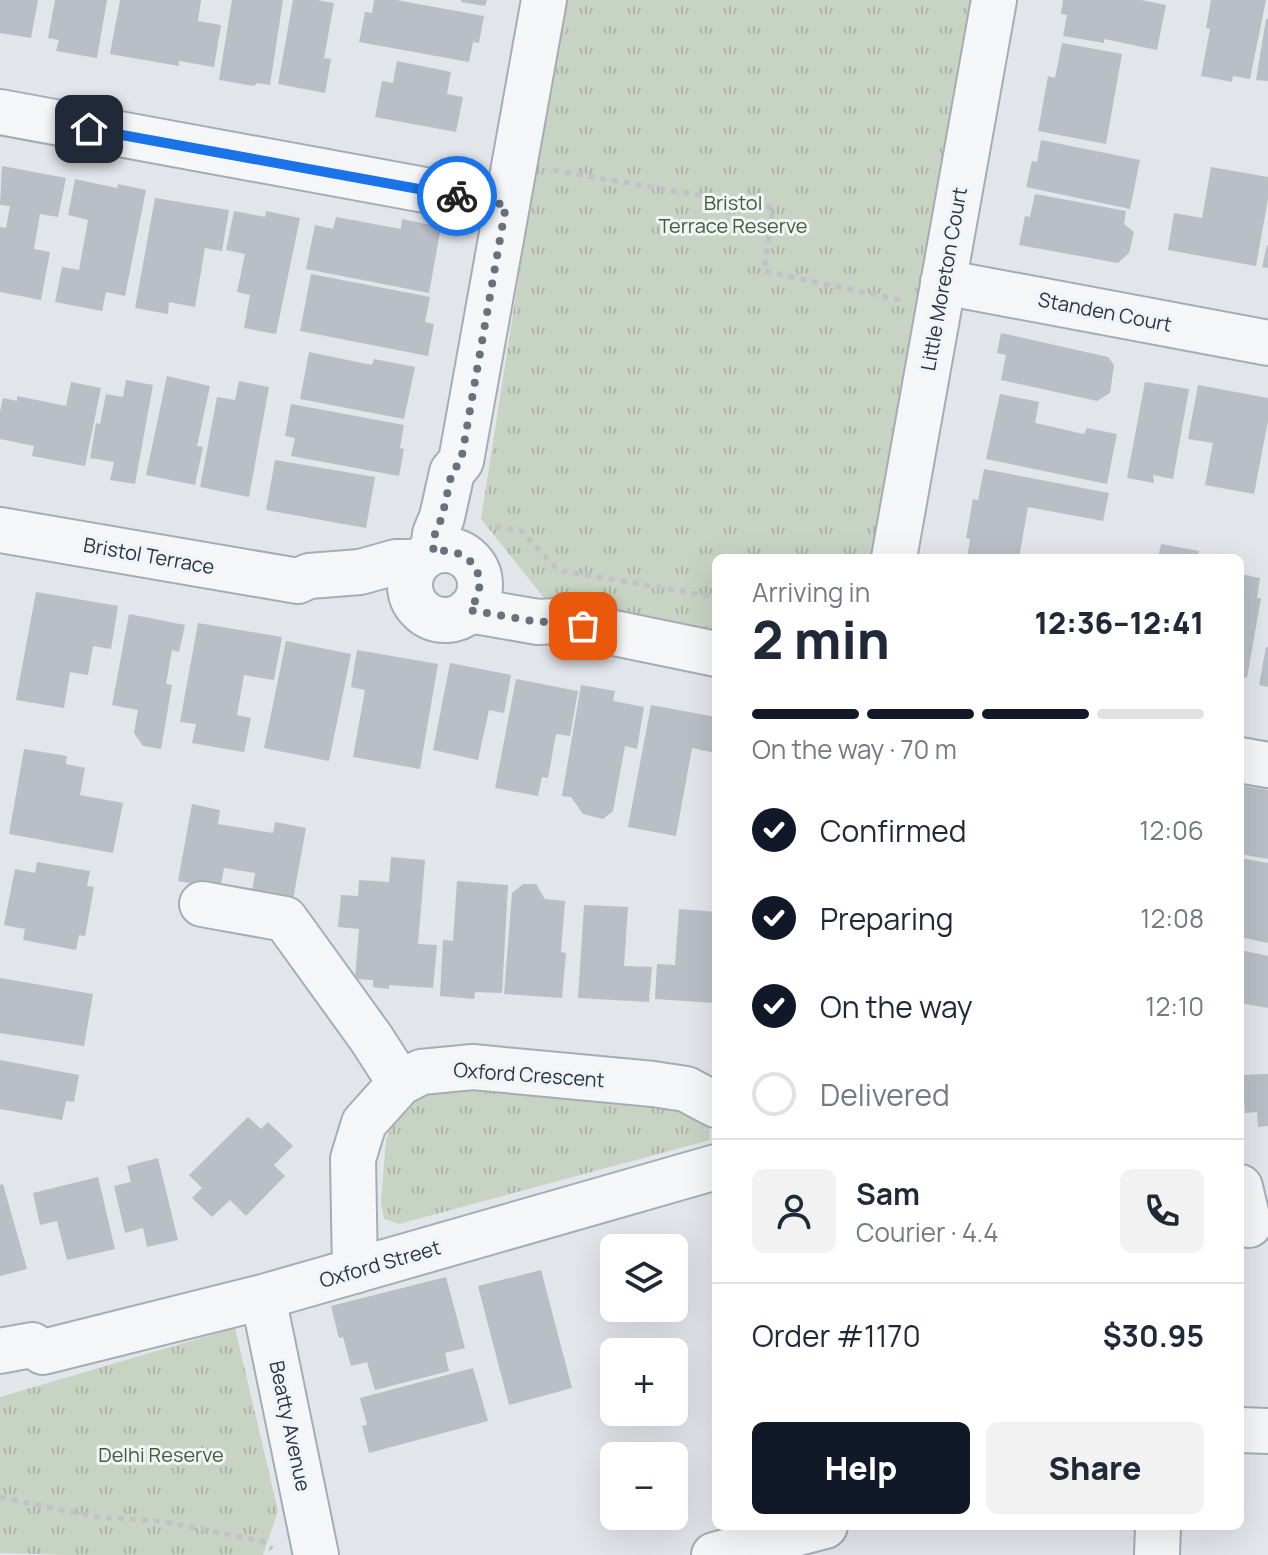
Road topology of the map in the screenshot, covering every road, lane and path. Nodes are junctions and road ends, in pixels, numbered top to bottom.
1 (544, 0) edge
2 (994, 0) edge
3 (0, 112) edge
4 (552, 170) dead end
5 (506, 205) junction
6 (928, 292) junction
7 (1268, 343) edge
8 (0, 530) edge
9 (895, 554) edge
10 (453, 568) junction
11 (712, 596) edge
12 (712, 653) edge
13 (1244, 761) edge
14 (1268, 765) edge
15 (202, 904) dead end
16 (400, 1083) junction
17 (712, 1103) edge
18 (712, 1168) edge
19 (355, 1271) junction
20 (263, 1297) junction
21 (0, 1351) edge
22 (43, 1352) junction
23 (0, 1379) edge
24 (1244, 1430) edge
25 (1268, 1431) edge
26 (0, 1497) edge
27 (810, 1530) edge
28 (833, 1530) edge
29 (1158, 1530) edge
30 (279, 1555) edge
31 (316, 1555) edge
32 (714, 1555) edge
33 (834, 1555) edge
34 (1157, 1555) edge

1 - 5 street
2 - 6 street, Little Moreton Court
3 - 5 street
4 - 6 path
5 - 10 street
6 - 7 street, Standen Court
6 - 9 street, Little Moreton Court
8 - 10 street, Bristol Terrace
10 - 11 path
10 - 12 street, Bristol Terrace
13 - 14 street
15 - 16 street
16 - 17 street, Oxford Crescent
16 - 19 street, Oxford Crescent
18 - 19 street, Oxford Street
19 - 20 street, Oxford Street
20 - 22 street, Oxford Street
20 - 31 street, Beatty Avenue
21 - 22 street, Oxford Street
22 - 23 street, Oxford Street
24 - 25 street
26 - 30 path
27 - 32 street
28 - 33 street
29 - 34 street

